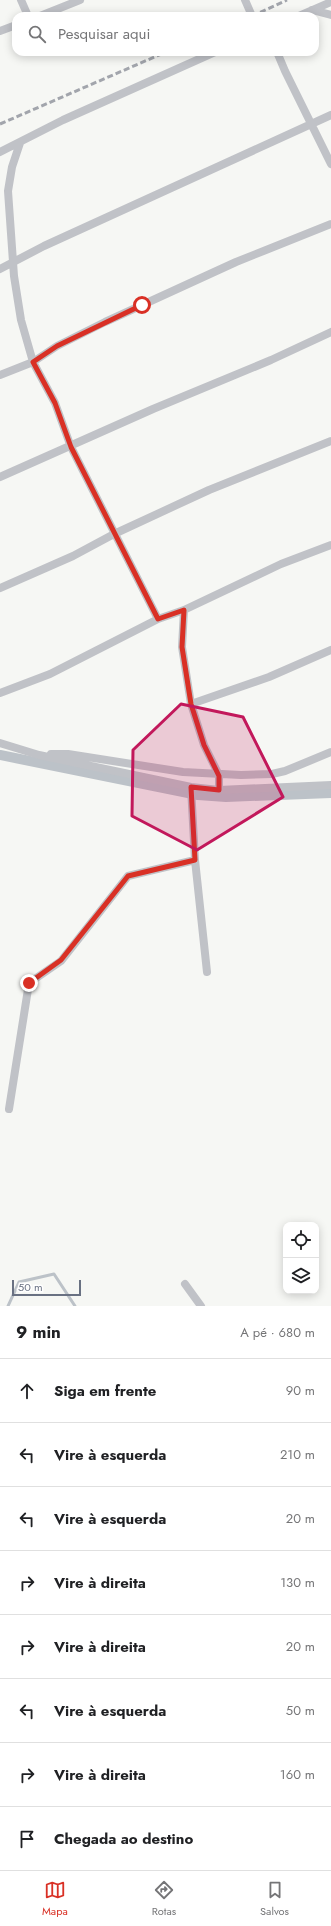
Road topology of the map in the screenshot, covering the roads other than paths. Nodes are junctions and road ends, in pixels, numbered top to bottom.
1 (22, 0) edge
2 (80, 0) edge
3 (245, 0) edge
4 (331, 2) edge
5 (312, 10) junction
6 (26, 12) edge
7 (50, 12) edge
8 (250, 12) edge
9 (308, 12) edge
10 (331, 15) edge
11 (12, 26) edge
12 (0, 31) edge
13 (206, 56) edge
14 (279, 56) edge
15 (331, 115) edge
16 (311, 124) junction
17 (20, 142) junction
18 (0, 152) edge
19 (331, 164) edge
20 (331, 224) edge
21 (13, 263) junction
22 (0, 269) edge
23 (331, 332) edge
24 (33, 362) junction
25 (0, 375) edge
26 (331, 441) edge
27 (71, 447) junction
28 (0, 477) edge
29 (114, 534) junction
30 (331, 545) edge
31 (0, 588) edge
32 (184, 610) junction
33 (158, 619) junction
34 (331, 650) edge
35 (0, 693) edge
36 (191, 704) junction
37 (0, 744) edge
38 (331, 752) edge
39 (38, 755) junction
40 (219, 776) junction
41 (331, 785) edge
42 (191, 787) junction
43 (219, 790) junction
44 (195, 860) junction
45 (207, 972) dead end
46 (9, 1109) dead end
47 (185, 1284) dead end
48 (201, 1306) edge

1 - 6 street
2 - 7 street
3 - 8 street
4 - 5 street
5 - 9 street
5 - 10 street
11 - 12 street
13 - 17 street
14 - 16 street
15 - 16 street
16 - 19 street
16 - 21 street
17 - 18 street
17 - 21 street
20 - 24 street
21 - 22 street
21 - 24 street
23 - 27 street
24 - 25 street
24 - 27 street
26 - 29 street
27 - 28 street
27 - 29 street
29 - 31 street
29 - 33 street
30 - 32 street
32 - 33 street
32 - 36 street
33 - 35 street
34 - 36 street
36 - 40 street
37 - 39 street
38 - 40 street
39 - 40 street
39 - 42 street
40 - 43 street
41 - 43 street
42 - 43 street
42 - 44 street
44 - 45 street
44 - 46 street
47 - 48 street

